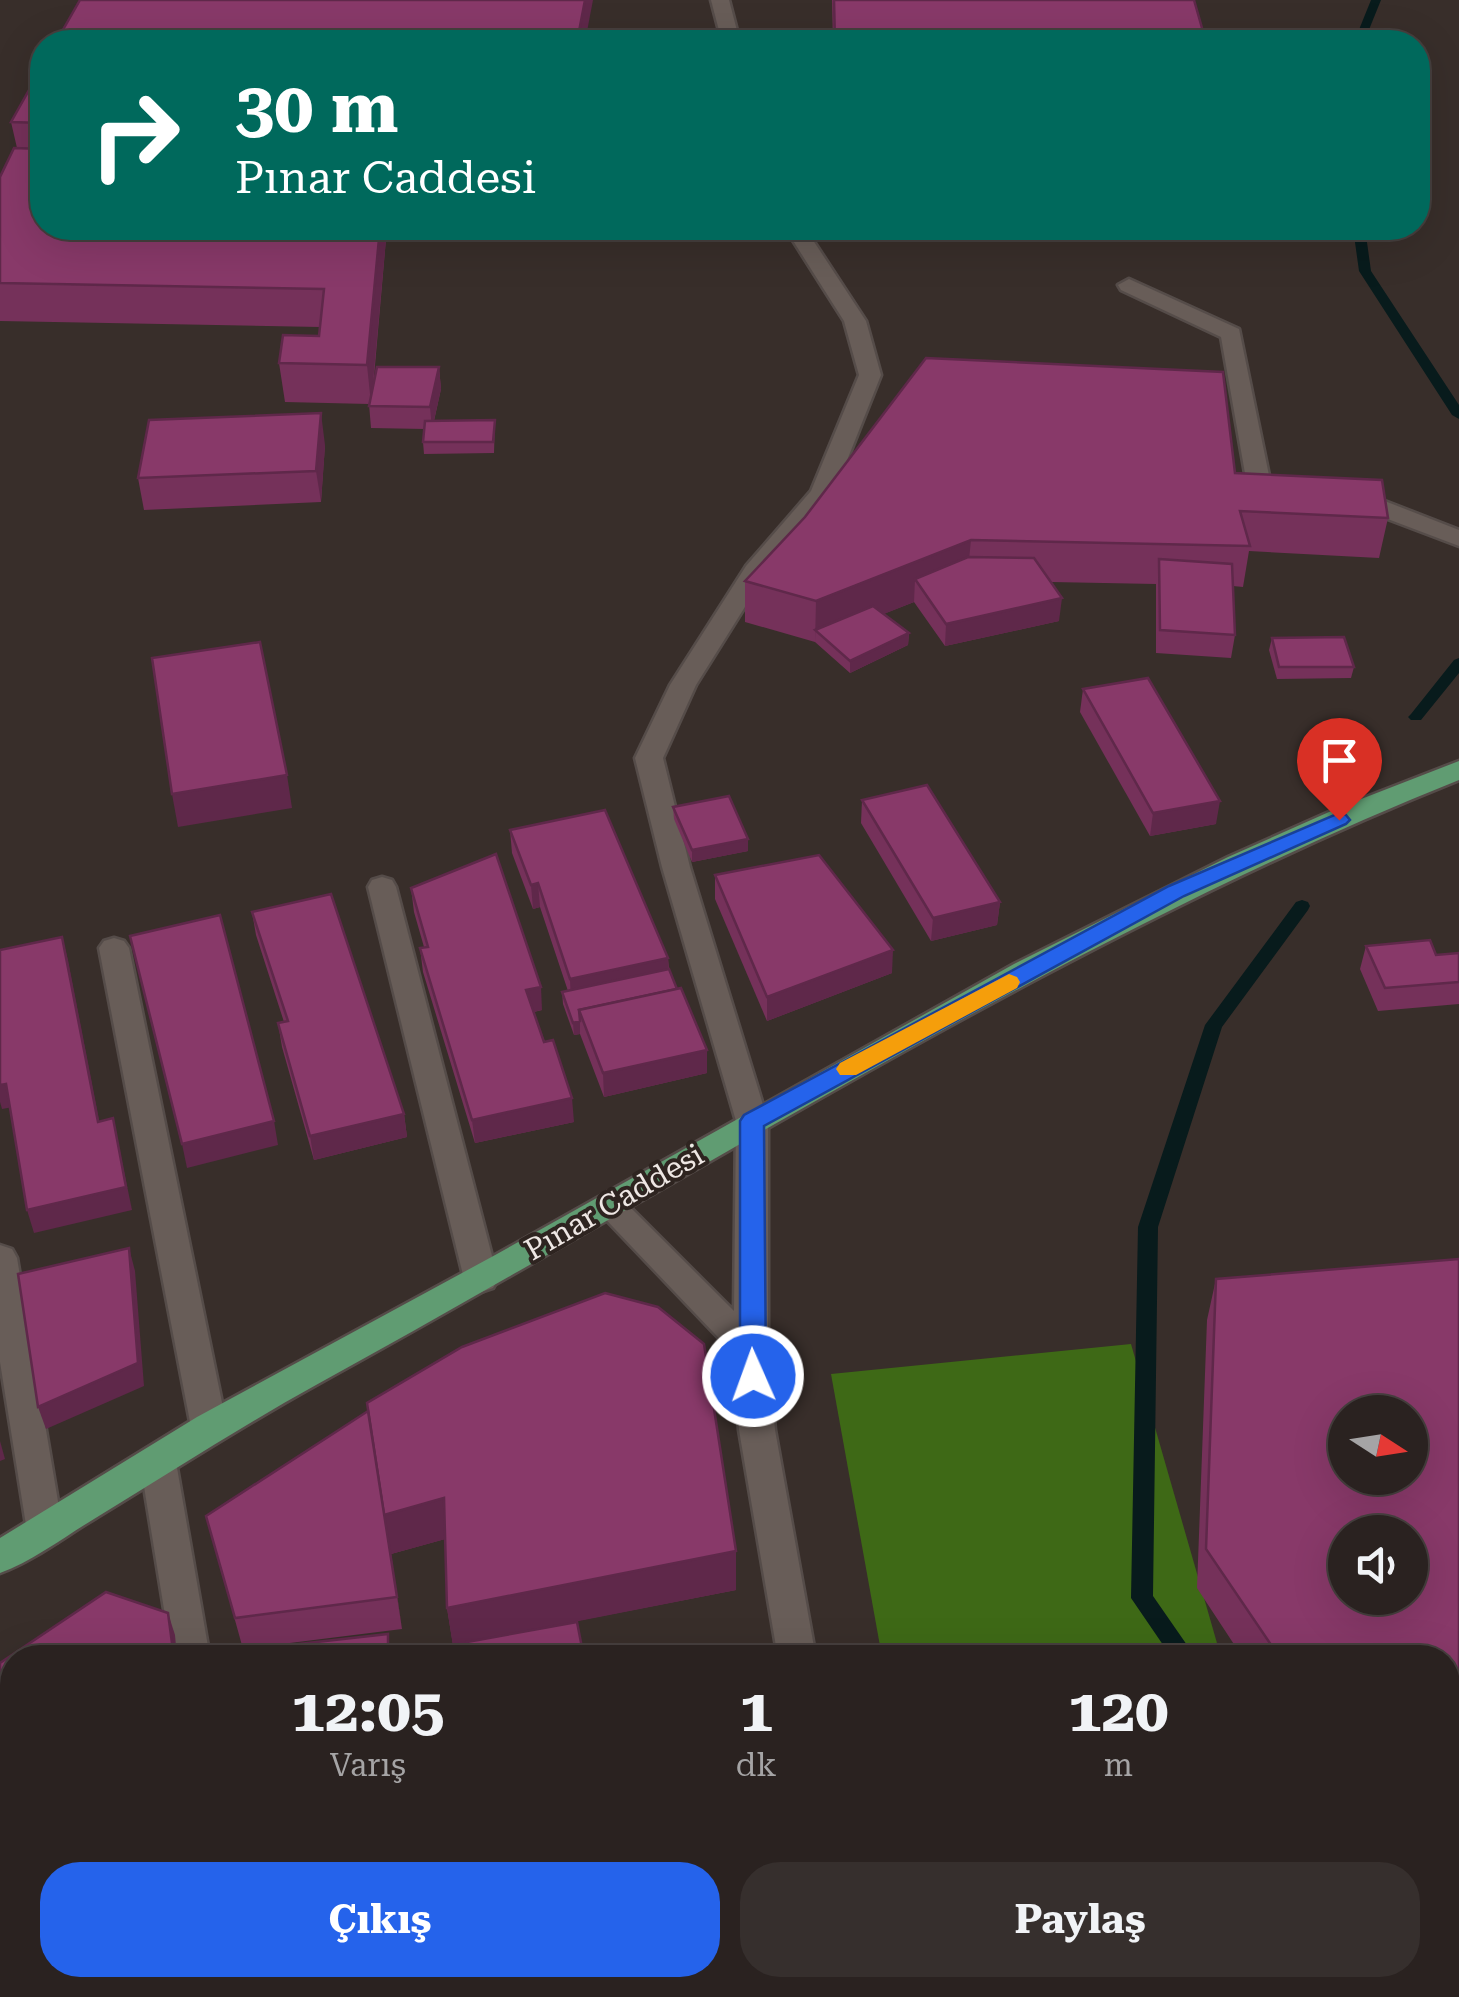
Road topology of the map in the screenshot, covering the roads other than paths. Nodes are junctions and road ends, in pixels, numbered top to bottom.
1 (720, 0) edge
2 (728, 30) edge
3 (803, 240) edge
4 (1129, 285) dead end
5 (1296, 499) edge
6 (1332, 501) edge
7 (1459, 538) edge
8 (1459, 770) edge
9 (382, 887) dead end
10 (114, 948) dead end
11 (752, 1121) junction
12 (610, 1207) junction
13 (0, 1258) edge
14 (481, 1278) junction
15 (751, 1349) junction
16 (209, 1426) junction
17 (158, 1462) junction
18 (45, 1531) junction
19 (0, 1557) edge
20 (188, 1645) edge
21 (795, 1645) edge

1 - 2 street
3 - 11 street
4 - 5 street
6 - 7 street
8 - 11 main road, Pınar Caddesi
9 - 14 street
10 - 16 street
11 - 12 main road, Pınar Caddesi
11 - 15 street
12 - 14 main road, Pınar Caddesi
12 - 15 street
13 - 18 street
14 - 16 main road, Pınar Caddesi
15 - 21 street
16 - 17 main road, Pınar Caddesi
17 - 18 main road, Pınar Caddesi
17 - 20 street
18 - 19 main road, Pınar Caddesi

